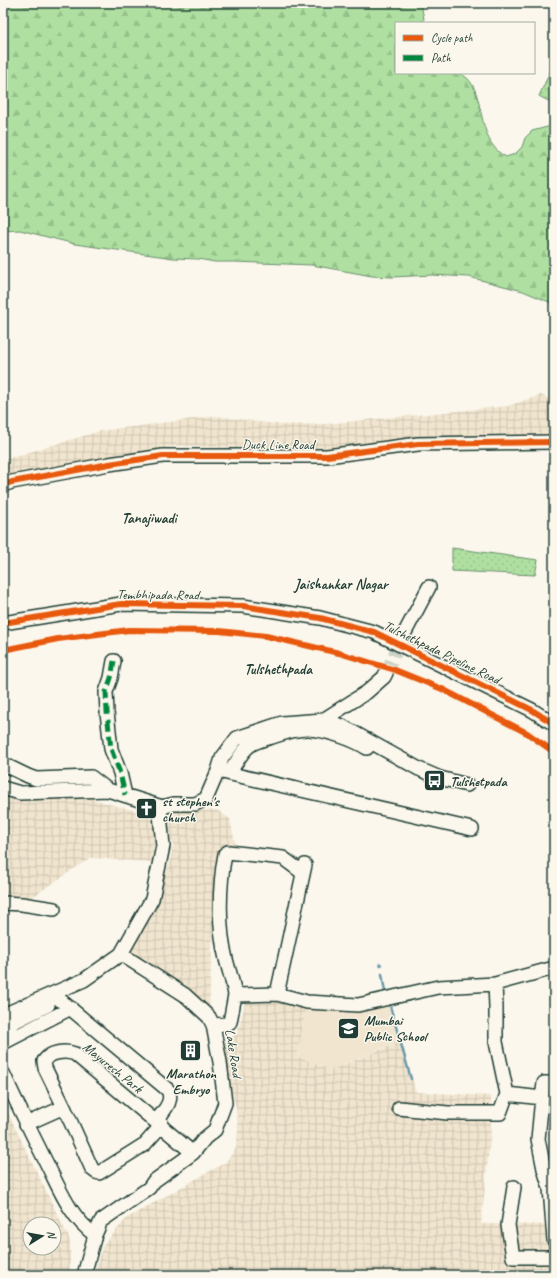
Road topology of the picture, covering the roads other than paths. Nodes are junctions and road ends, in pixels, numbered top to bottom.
1 (554, 442) edge
2 (3, 485) edge
3 (429, 587) dead end
4 (243, 606) joint
5 (3, 623) edge
6 (374, 632) junction
7 (114, 661) dead end
8 (386, 673) tunnel mouth
9 (323, 720) junction
10 (554, 724) edge
11 (367, 748) dead end
12 (3, 764) edge
13 (224, 772) junction
14 (467, 785) dead end
15 (3, 788) edge
16 (108, 790) junction
17 (125, 795) junction
18 (162, 807) junction
19 (472, 829) dead end
20 (3, 903) edge
21 (54, 909) dead end
22 (121, 954) junction
23 (554, 968) edge
24 (495, 984) junction
25 (277, 994) junction
26 (61, 995) junction
27 (235, 995) junction
28 (71, 1008) junction
29 (3, 1015) edge
30 (213, 1025) junction
31 (9, 1040) edge
32 (3, 1073) edge
33 (554, 1083) edge
34 (507, 1094) junction
35 (542, 1098) junction
36 (64, 1107) junction
37 (399, 1108) dead end
38 (26, 1124) junction
39 (161, 1126) junction
40 (193, 1155) junction
41 (549, 1169) edge
42 (514, 1187) dead end
43 (136, 1192) dead end
44 (95, 1235) junction
45 (554, 1240) edge
46 (554, 1257) edge
47 (84, 1275) edge

1 - 2 street, Duck Line Road
3 - 6 street
4 - 5 street, Tembhipada Road
4 - 6 street, Tulshethpada Pipeline Road
6 - 10 street, Tulshethpada Pipeline Road
7 - 17 street
8 - 9 street
9 - 13 street
9 - 14 street
11 - 13 street
12 - 16 street
13 - 18 street
13 - 19 street
15 - 16 street
16 - 17 street
17 - 18 street
18 - 22 street
20 - 21 street
22 - 26 street
22 - 30 street
23 - 24 street
24 - 25 street
24 - 34 street
25 - 27 street
25 - 27 street
26 - 28 street
26 - 29 street
26 - 31 street
27 - 30 street, Lake Road
28 - 31 street
28 - 39 street
30 - 40 street, Lake Road
32 - 38 street
33 - 35 street
34 - 35 street
34 - 37 street
35 - 41 street
36 - 38 street
36 - 39 street
36 - 39 street, Mayuresh Park
38 - 44 street
39 - 40 street
40 - 43 street
40 - 44 street
41 - 45 street
42 - 46 street
44 - 47 street

